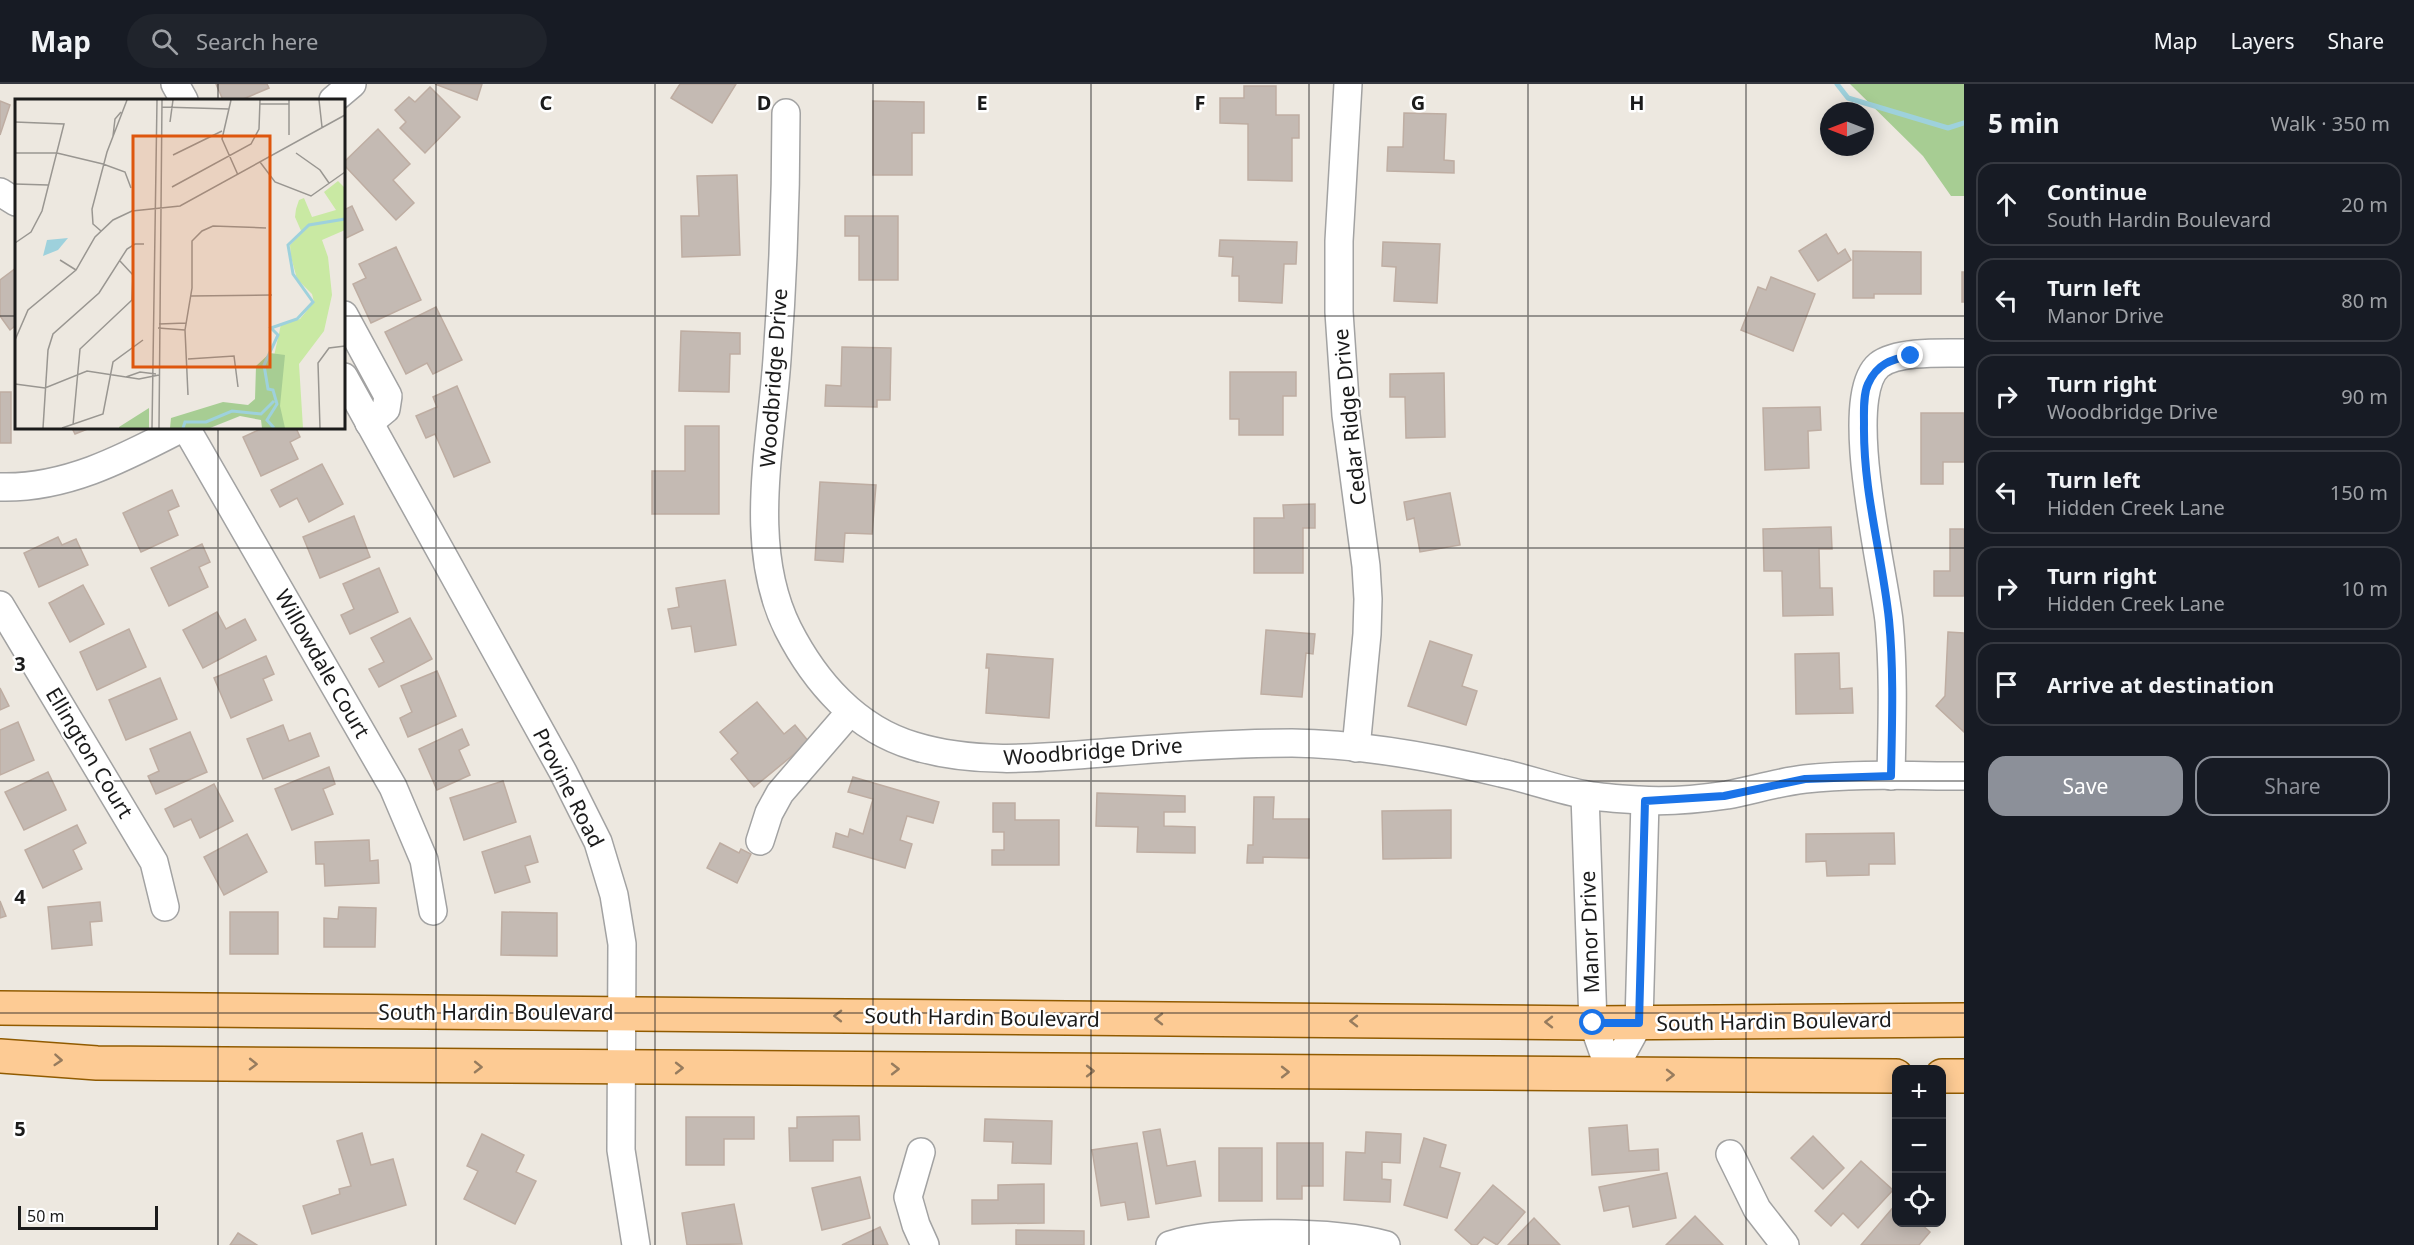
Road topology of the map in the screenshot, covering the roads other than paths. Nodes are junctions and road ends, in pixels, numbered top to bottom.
1 (175, 84) edge
2 (352, 84) edge
3 (1348, 84) edge
4 (183, 99) edge
5 (334, 99) edge
6 (786, 112) dead end
7 (0, 192) edge
8 (15, 201) edge
9 (345, 317) edge
10 (1964, 353) edge
11 (345, 379) edge
12 (369, 423) junction
13 (182, 429) edge
14 (185, 429) edge
15 (0, 487) edge
16 (0, 605) edge
17 (850, 712) junction
18 (1356, 748) junction
19 (1891, 776) junction
20 (1964, 776) edge
21 (1586, 795) junction
22 (1645, 801) junction
23 (760, 841) dead end
24 (165, 907) dead end
25 (433, 911) dead end
26 (0, 1008) edge
27 (621, 1014) junction
28 (1964, 1020) edge
29 (1593, 1023) junction
30 (1639, 1023) junction
31 (0, 1056) edge
32 (620, 1068) junction
33 (1611, 1074) junction
34 (1892, 1076) edge
35 (1946, 1076) edge
36 (1964, 1077) edge
37 (921, 1152) dead end
38 (1730, 1154) dead end
39 (636, 1245) edge
40 (925, 1245) edge
41 (1170, 1245) edge
42 (1386, 1245) edge
43 (1785, 1245) edge

1 - 4 street
2 - 5 street
3 - 18 street, Cedar Ridge Drive
6 - 17 street, Woodbridge Drive
7 - 8 street
9 - 12 street
10 - 19 street
11 - 12 street, Provine Road
12 - 27 street, Provine Road
13 - 15 street
14 - 25 street, Willowdale Court
16 - 24 street, Ellington Court
17 - 18 street, Woodbridge Drive
17 - 23 street
18 - 21 street, Woodbridge Drive
19 - 20 street, Woodbridge Drive
19 - 22 street, Woodbridge Drive
21 - 22 street, Woodbridge Drive
21 - 29 street, Manor Drive
22 - 30 street
26 - 27 main road, South Hardin Boulevard
29 -> 27 main road, South Hardin Boulevard
27 - 32 street, Provine Road
28 - 30 main road, South Hardin Boulevard
29 - 30 main road, South Hardin Boulevard
29 - 33 street, Manor Drive
30 - 33 street
31 -> 32 main road
32 -> 33 main road
32 - 39 street, Provine Road
33 -> 34 main road
35 - 36 main road
37 - 40 street
38 - 43 street
41 - 42 street

